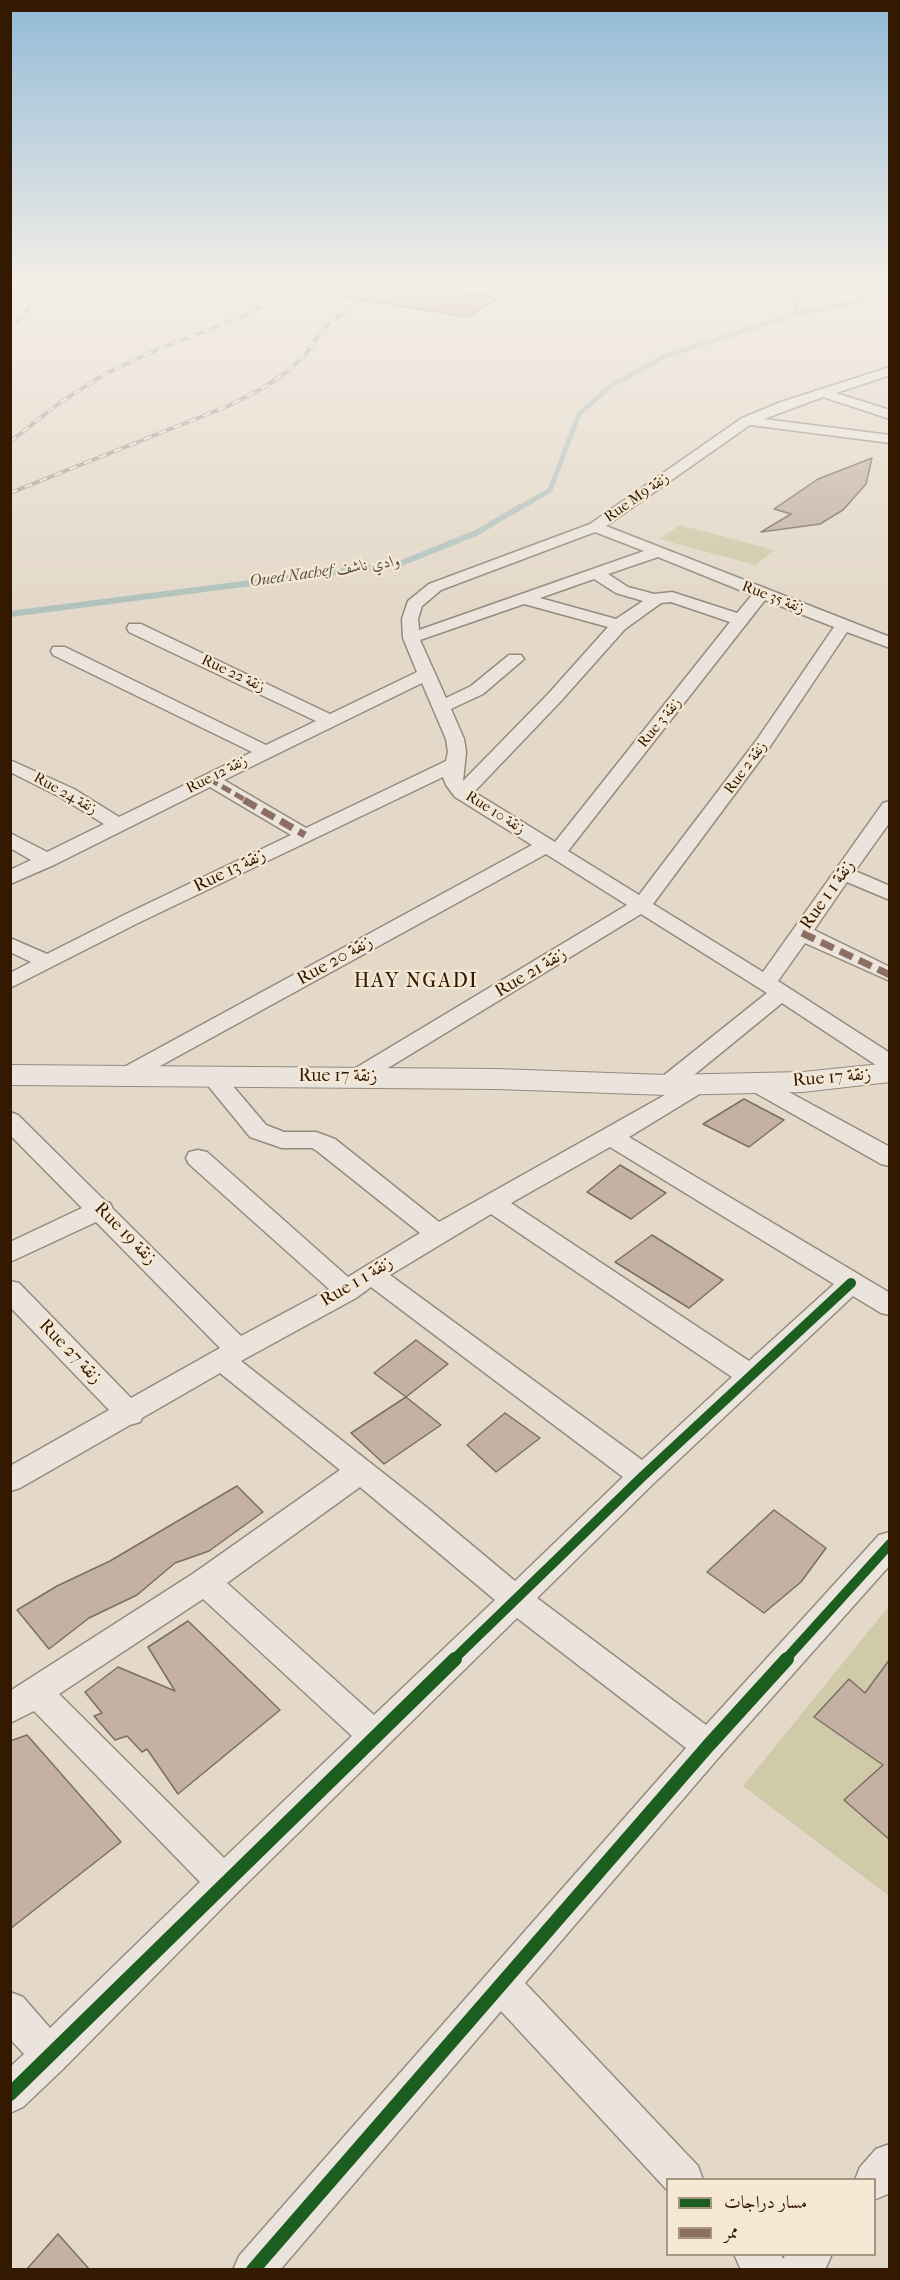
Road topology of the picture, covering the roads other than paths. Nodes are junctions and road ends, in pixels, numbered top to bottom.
1 (843, 386) edge
2 (823, 393) junction
3 (890, 415) edge
4 (747, 421) junction
5 (890, 439) edge
6 (595, 527) junction
7 (657, 552) junction
8 (596, 574) junction
9 (762, 593) junction
10 (524, 599) junction
11 (655, 599) junction
12 (741, 620) junction
13 (619, 625) junction
14 (843, 625) junction
15 (135, 628) dead end
16 (411, 638) junction
17 (890, 644) edge
18 (59, 651) dead end
19 (515, 659) dead end
20 (426, 674) junction
21 (440, 707) junction
22 (331, 721) junction
23 (264, 751) junction
24 (11, 765) edge
25 (453, 765) junction
26 (208, 779) junction
27 (462, 793) junction
28 (888, 812) edge
29 (119, 825) junction
30 (305, 835) junction
31 (10, 839) edge
32 (552, 848) junction
33 (47, 861) junction
34 (844, 873) junction
35 (10, 878) edge
36 (890, 894) edge
37 (642, 905) junction
38 (802, 933) junction
39 (10, 944) edge
40 (47, 963) junction
41 (890, 975) edge
42 (10, 982) edge
43 (774, 988) junction
44 (890, 1064) edge
45 (890, 1072) edge
46 (10, 1075) edge
47 (123, 1077) junction
48 (213, 1077) junction
49 (357, 1077) junction
50 (703, 1082) junction
51 (755, 1083) junction
52 (666, 1085) junction
53 (10, 1120) edge
54 (610, 1136) junction
55 (198, 1158) dead end
56 (890, 1158) edge
57 (492, 1202) junction
58 (101, 1209) junction
59 (437, 1234) junction
60 (10, 1253) edge
61 (372, 1274) junction
62 (851, 1283) junction
63 (10, 1290) edge
64 (347, 1291) junction
65 (890, 1306) edge
66 (230, 1355) junction
67 (752, 1376) junction
68 (130, 1414) junction
69 (361, 1471) junction
70 (643, 1476) junction
71 (10, 1480) edge
72 (890, 1544) edge
73 (205, 1582) junction
74 (516, 1600) junction
75 (24, 1701) edge
76 (374, 1736) junction
77 (708, 1746) junction
78 (224, 1882) junction
79 (502, 1985) junction
80 (10, 2010) edge
81 (50, 2056) junction
82 (10, 2094) edge
83 (890, 2163) edge
84 (682, 2178) edge
85 (876, 2179) edge
86 (756, 2256) edge
87 (810, 2256) edge
88 (253, 2270) edge
89 (768, 2270) edge
90 (799, 2270) edge

1 - 2 street, Rue M9 زنقة
2 - 3 street
2 - 4 street, Rue M9 زنقة
4 - 5 street
4 - 6 street, Rue M9 زنقة
6 - 7 street, Rue 35 زنقة
6 - 16 street, Rue M9 زنقة
7 - 8 street
7 - 9 street, Rue 35 زنقة
8 - 10 street
8 - 11 street
9 - 12 street, Rue 3 زنقة
9 - 14 street, Rue 35 زنقة
10 - 13 street
10 - 16 street
11 - 12 street
11 - 13 street
12 - 32 street, Rue 3 زنقة
13 - 27 street
14 - 17 street, Rue 35 زنقة
14 - 37 street, Rue 2 زنقة
15 - 22 street, Rue 22 زنقة
16 - 20 street, Rue 10 زنقة
18 - 23 street
19 - 21 street
20 - 21 street, Rue 10 زنقة
20 - 22 street, Rue 12 زنقة
21 - 25 street, Rue 10 زنقة
22 - 23 street, Rue 12 زنقة
23 - 26 street, Rue 12 زنقة
24 - 29 street, Rue 24 زنقة
25 - 27 street, Rue 10 زنقة
25 - 30 street, Rue 13 زنقة
26 - 29 street, Rue 12 زنقة
26 - 30 street
27 - 32 street, Rue 10 زنقة
28 - 34 street, Rue 1 زنقة 1
29 - 33 street, Rue 12 زنقة
30 - 40 street, Rue 13 زنقة
31 - 33 street
32 - 37 street, Rue 10 زنقة
32 - 47 street, Rue 20 زنقة
33 - 35 street, Rue 12 زنقة
34 - 36 street
34 - 38 street, Rue 1 زنقة 1
37 - 43 street, Rue 10 زنقة
37 - 49 street, Rue 21 زنقة
38 - 41 street
38 - 43 street, Rue 1 زنقة 1
39 - 40 street
40 - 42 street, Rue 13 زنقة
43 - 44 street, Rue 10 زنقة
43 - 52 street
45 - 51 street, Rue 17 زنقة
46 - 47 street, Rue 17 زنقة
47 - 48 street, Rue 17 زنقة
48 - 49 street, Rue 17 زنقة
48 - 59 street
49 - 52 street, Rue 17 زنقة
50 - 51 street, Rue 17 زنقة
50 - 52 street, Rue 17 زنقة
50 - 54 street, Rue 1 زنقة 1
51 - 56 street
53 - 58 street, Rue 19 زنقة
54 - 57 street, Rue 1 زنقة 1
54 - 62 street
55 - 64 street
57 - 59 street, Rue 1 زنقة 1
57 - 67 street
58 - 60 street
58 - 66 street, Rue 19 زنقة
59 - 61 street, Rue 1 زنقة 1
61 - 64 street, Rue 1 زنقة 1
61 - 70 street
62 - 65 street
62 - 67 street
63 - 68 street, Rue 27 زنقة
64 - 66 street, Rue 1 زنقة 1
66 - 68 street, Rue 1 زنقة 1
66 - 69 street, Rue 19 زنقة
67 - 70 street
68 - 71 street, Rue 1 زنقة 1
69 - 73 street
69 - 74 street, Rue 19 زنقة
70 - 74 street
72 - 77 street
73 - 75 street
73 - 76 street
74 - 76 street
74 - 77 street, Rue 19 زنقة
75 - 78 street
76 - 78 street
77 - 79 street
78 - 81 street
79 - 84 street
79 - 88 street
80 - 81 street
81 - 82 street
83 - 85 street
86 - 89 street
87 - 90 street

